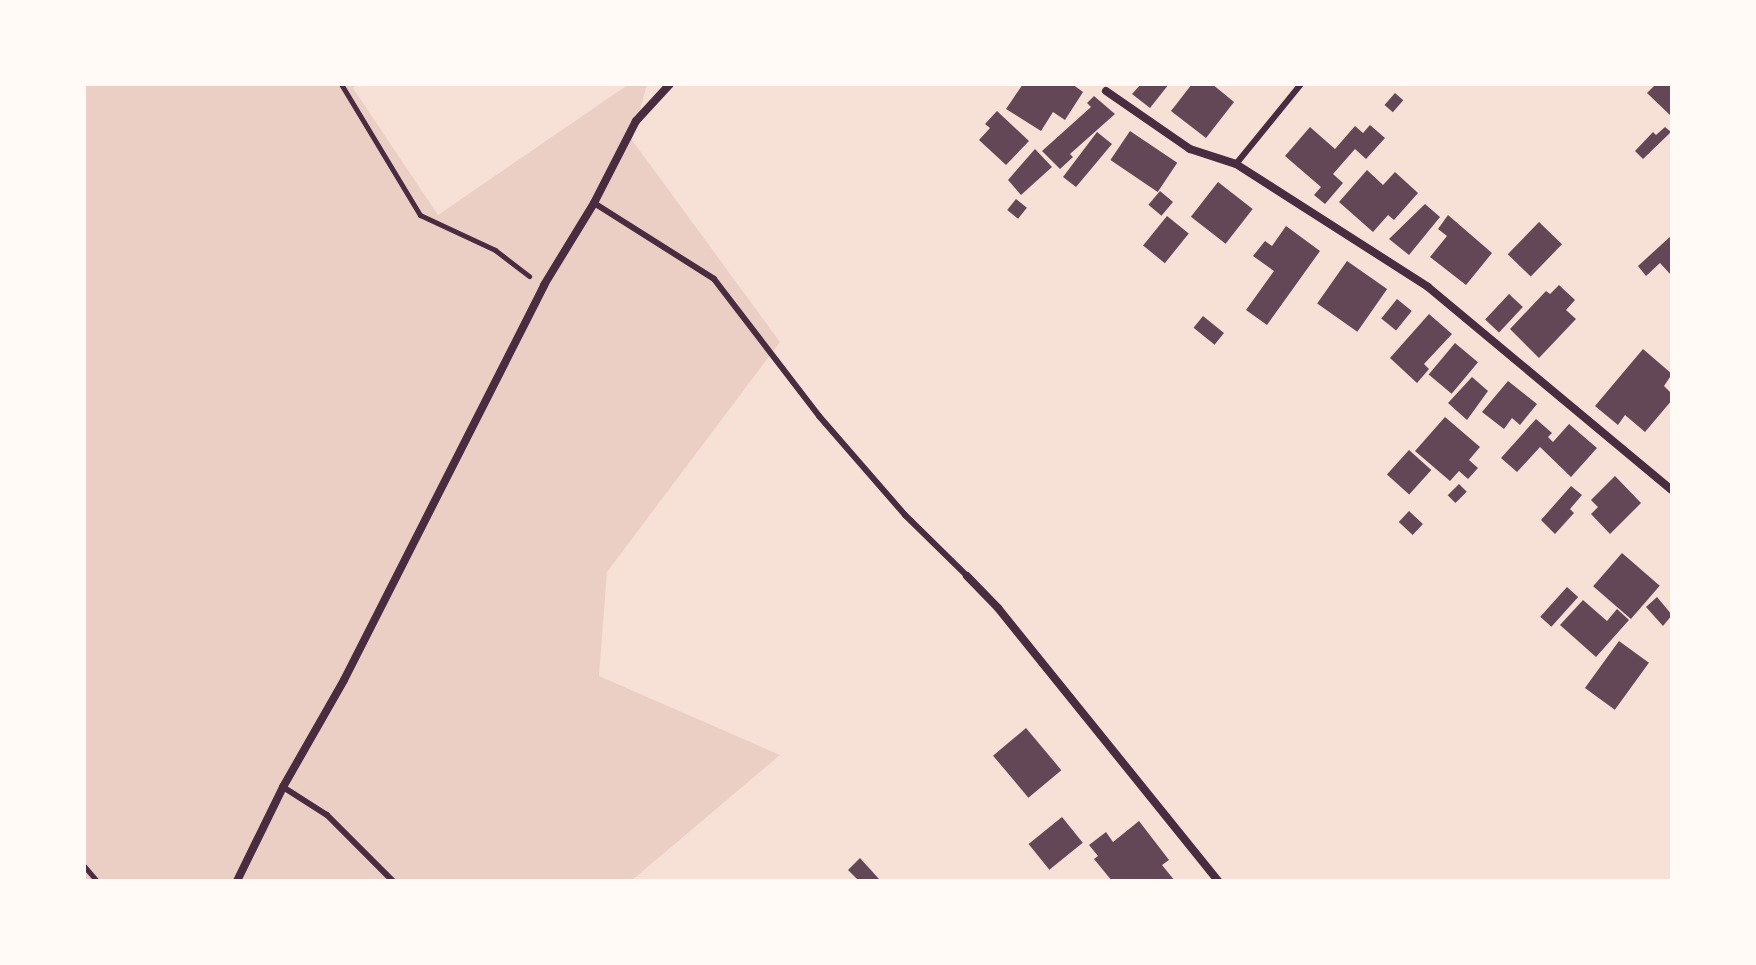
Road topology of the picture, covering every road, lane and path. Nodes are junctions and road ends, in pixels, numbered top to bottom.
1 (341, 84) edge
2 (670, 84) edge
3 (1301, 84) edge
4 (1106, 91) dead end
5 (1236, 164) junction
6 (594, 203) junction
7 (544, 285) junction
8 (1672, 490) edge
9 (967, 576) joint
10 (283, 787) junction
11 (84, 866) edge
12 (97, 881) edge
13 (237, 881) edge
14 (393, 881) edge
15 (1218, 881) edge

1 - 7 path
2 - 6 street
3 - 5 lane
4 - 5 street
5 - 8 street
6 - 7 street
6 - 9 lane
7 - 10 street
9 - 15 street
10 - 13 street
10 - 14 lane
11 - 12 path

